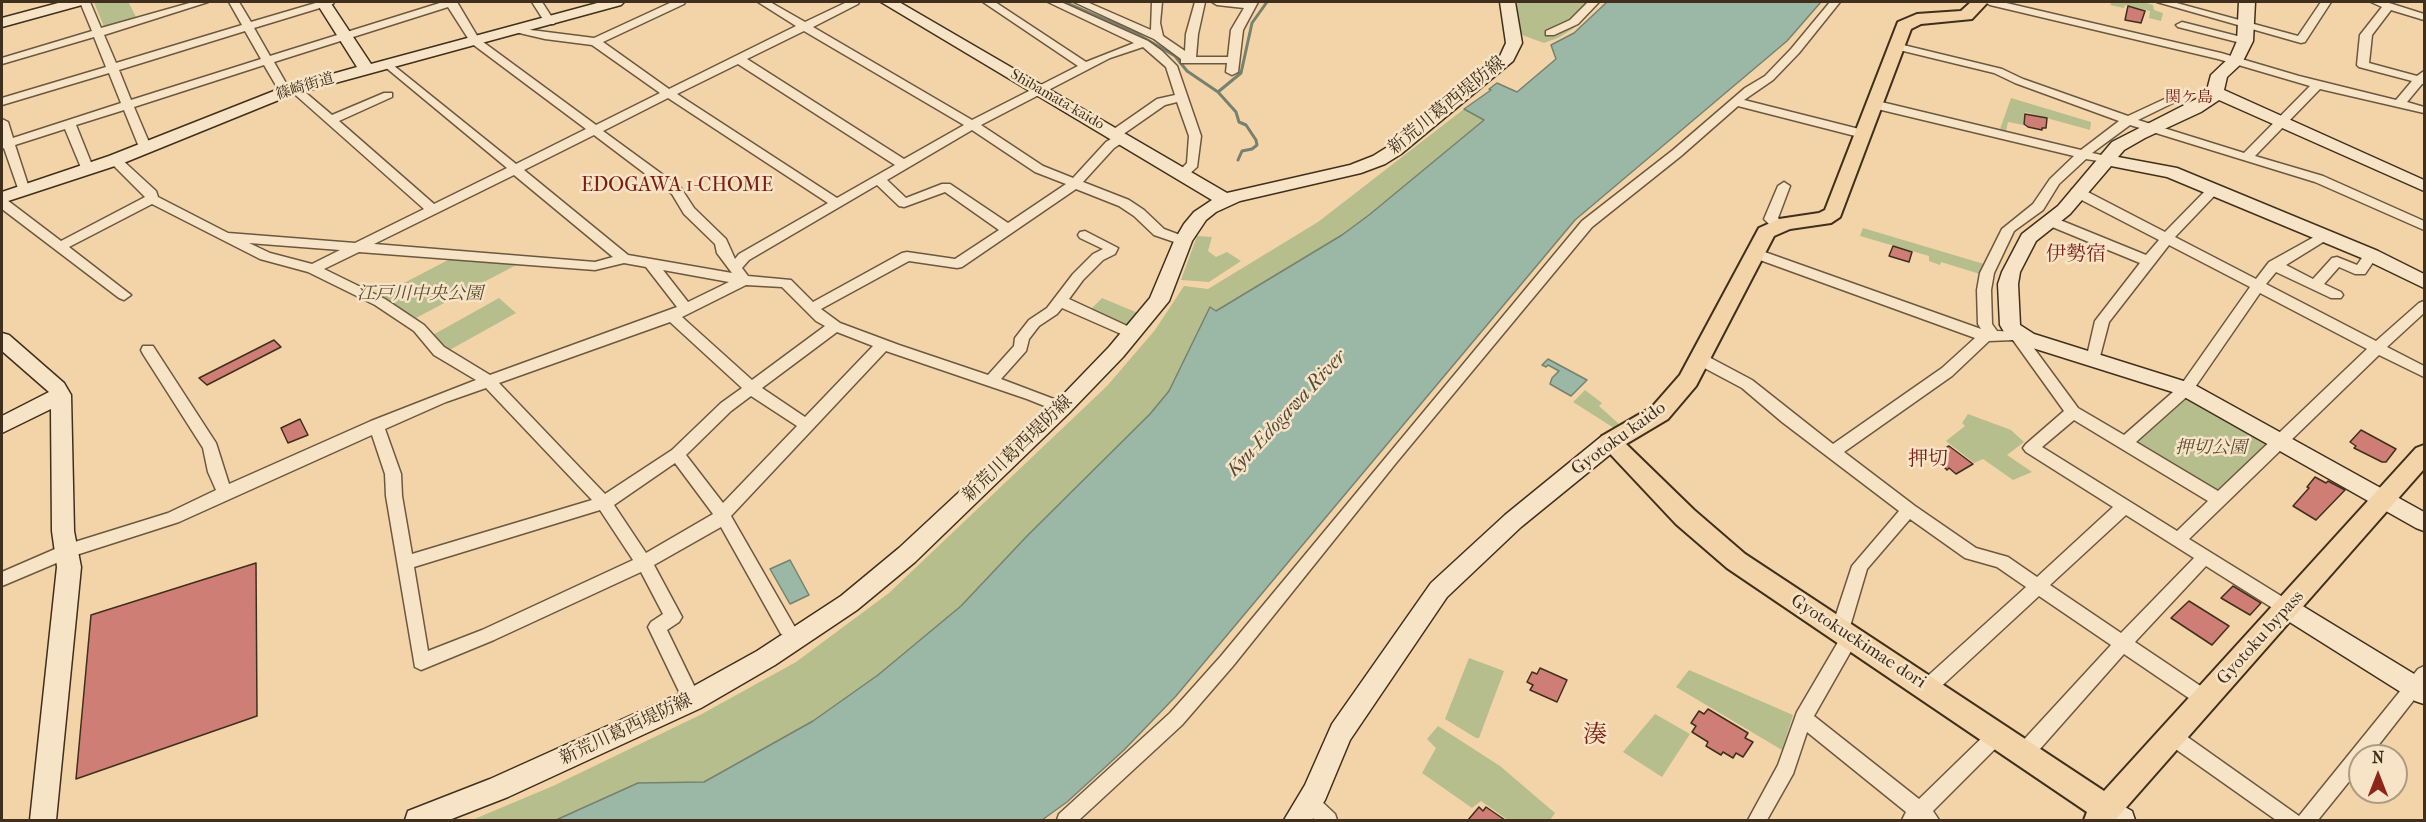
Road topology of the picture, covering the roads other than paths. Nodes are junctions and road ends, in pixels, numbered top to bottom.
1 (76, 2) edge
2 (203, 2) edge
3 (234, 2) edge
4 (325, 2) edge
5 (451, 2) edge
6 (537, 2) edge
7 (616, 2) edge
8 (680, 2) edge
9 (763, 2) edge
10 (855, 2) edge
11 (889, 2) edge
12 (988, 2) edge
13 (1053, 2) edge
14 (1079, 2) edge
15 (1108, 2) edge
16 (1156, 2) edge
17 (1200, 2) edge
18 (1217, 2) edge
19 (1507, 2) edge
20 (1594, 2) edge
21 (1835, 2) edge
22 (1980, 2) edge
23 (1990, 2) edge
24 (2162, 2) edge
25 (2247, 2) edge
26 (2326, 2) edge
27 (2376, 2) edge
28 (1252, 3) edge
29 (422, 6) edge
30 (2389, 6) junction
31 (1095, 9) junction
32 (2424, 17) edge
33 (549, 22) junction
34 (2, 23) edge
35 (2182, 25) dead end
36 (248, 26) junction
37 (804, 26) junction
38 (519, 30) junction
39 (2245, 30) junction
40 (97, 33) junction
41 (1550, 33) dead end
42 (346, 35) junction
43 (1158, 37) junction
44 (475, 41) junction
45 (595, 42) junction
46 (1144, 43) junction
47 (1895, 46) junction
48 (738, 59) junction
49 (267, 60) junction
50 (1190, 60) junction
51 (2236, 60) junction
52 (2, 61) edge
53 (388, 64) junction
54 (1171, 66) junction
55 (1086, 67) junction
56 (112, 68) junction
57 (366, 69) junction
58 (2423, 78) edge
59 (2318, 84) junction
60 (1039, 90) junction
61 (290, 91) junction
62 (2214, 92) junction
63 (669, 93) junction
64 (388, 95) dead end
65 (1183, 97) junction
66 (2175, 98) dead end
67 (2, 102) edge
68 (1736, 102) junction
69 (1873, 104) junction
70 (2399, 104) junction
71 (127, 105) junction
72 (2424, 110) edge
73 (331, 120) junction
74 (2129, 120) junction
75 (2, 122) edge
76 (2281, 122) junction
77 (69, 123) junction
78 (972, 125) junction
79 (2152, 129) junction
80 (595, 130) junction
81 (1863, 134) junction
82 (1118, 136) junction
83 (5, 144) edge
84 (145, 147) junction
85 (2084, 154) junction
86 (2246, 158) junction
87 (115, 159) junction
88 (2106, 160) junction
89 (904, 165) junction
90 (515, 169) junction
91 (88, 170) junction
92 (1182, 174) junction
93 (878, 179) junction
94 (1073, 185) junction
95 (1784, 186) dead end
96 (2424, 186) edge
97 (2051, 188) junction
98 (2213, 190) junction
99 (24, 191) junction
100 (2075, 194) junction
101 (2, 198) edge
102 (152, 199) junction
103 (1225, 200) junction
104 (2, 203) edge
105 (836, 203) junction
106 (433, 210) junction
107 (2050, 221) junction
108 (1778, 225) junction
109 (2424, 226) edge
110 (1008, 230) junction
111 (1085, 235) dead end
112 (2323, 236) junction
113 (225, 237) junction
114 (2167, 238) junction
115 (1183, 241) junction
116 (59, 247) junction
117 (358, 247) junction
118 (1754, 253) junction
119 (2370, 255) junction
120 (624, 259) junction
121 (2148, 261) junction
122 (2274, 265) junction
123 (652, 266) junction
124 (313, 269) junction
125 (740, 274) junction
126 (2424, 282) edge
127 (2315, 285) junction
128 (2257, 286) junction
129 (2336, 294) dead end
130 (124, 295) dead end
131 (1060, 301) junction
132 (2424, 306) edge
133 (812, 308) junction
134 (687, 310) junction
135 (672, 316) junction
136 (835, 326) junction
137 (1133, 334) junction
138 (2017, 335) junction
139 (1989, 336) junction
140 (2, 340) edge
141 (883, 345) junction
142 (2377, 348) junction
143 (148, 350) dead end
144 (1700, 359) junction
145 (2093, 360) junction
146 (2424, 372) edge
147 (487, 380) junction
148 (990, 382) junction
149 (753, 387) junction
150 (2186, 389) junction
151 (62, 395) junction
152 (1062, 408) junction
153 (2073, 412) junction
154 (2, 425) edge
155 (376, 425) junction
156 (806, 425) junction
157 (2280, 441) junction
158 (1610, 442) junction
159 (2125, 443) junction
160 (1833, 452) junction
161 (677, 454) junction
162 (2424, 454) edge
163 (225, 492) junction
164 (2384, 499) junction
165 (2220, 500) junction
166 (604, 503) junction
167 (2124, 507) junction
168 (1909, 510) junction
169 (721, 513) junction
170 (2424, 522) edge
171 (2178, 540) junction
172 (68, 551) junction
173 (2205, 557) junction
174 (405, 563) junction
175 (644, 563) junction
176 (2, 579) edge
177 (2038, 586) junction
178 (2288, 609) junction
179 (787, 630) dead end
180 (1845, 634) junction
181 (2122, 644) junction
182 (2421, 684) edge
183 (1927, 688) junction
184 (2205, 699) junction
185 (692, 700) junction
186 (1803, 718) junction
187 (1998, 734) junction
188 (2173, 737) junction
189 (2025, 752) junction
190 (1304, 812) edge
191 (2109, 817) edge
192 (1920, 818) edge
193 (1073, 819) edge
194 (43, 820) edge
195 (418, 820) edge
196 (1328, 820) edge
197 (1756, 820) edge
198 (2291, 820) edge
199 (2307, 820) edge

1 - 34 street
1 - 40 street
2 - 40 street
3 - 36 street
4 - 36 street
4 - 42 street
5 - 29 street
5 - 44 street
6 - 33 street
7 - 33 street, 篠崎街道
8 - 45 street
9 - 37 street
10 - 37 street
11 - 60 street, Shibamata-kaido
12 - 55 street
13 - 46 street
14 - 31 street
15 - 31 street
16 - 43 street
17 - 50 street
18 - 28 street
19 - 103 street, 新荒川葛西堤防線
20 - 41 street
21 - 68 street
22 - 47 main road
23 - 51 street
24 - 39 street
25 - 39 street
26 - 39 street
27 - 30 street
28 - 50 street
29 - 42 street
30 - 32 street
30 - 58 street
31 - 43 street
33 - 38 street, 篠崎街道
35 - 39 street
36 - 49 street
36 - 56 street
37 - 48 street
37 - 78 street
38 - 44 street, 篠崎街道
38 - 45 street
39 - 51 street
40 - 52 street
40 - 56 street
42 - 49 street
42 - 57 street
43 - 50 street
44 - 53 street, 篠崎街道
44 - 80 street
45 - 63 street
46 - 54 street
46 - 55 street
47 - 69 main road
47 - 74 street
48 - 63 street
48 - 89 street
49 - 61 street
49 - 71 street
50 - 54 street
51 - 59 street
51 - 62 street
53 - 57 street, 篠崎街道
53 - 90 street
54 - 65 street
55 - 60 street
56 - 67 street
56 - 71 street
57 - 61 street, 篠崎街道
58 - 70 street
59 - 70 street
59 - 76 street
60 - 78 street
60 - 82 street, Shibamata-kaido
61 - 73 street
61 - 84 street, 篠崎街道
62 - 76 street
62 - 79 street
63 - 80 street
63 - 105 street
64 - 73 street
65 - 82 street
65 - 92 street
66 - 74 street
68 - 81 street
68 - 193 street
69 - 81 main road
69 - 85 street
70 - 72 street
71 - 77 street
71 - 84 street
73 - 106 street
74 - 79 street
74 - 85 street
75 - 83 street
76 - 86 street
76 - 96 street
77 - 83 street
77 - 91 street
78 - 89 street
78 - 94 street
79 - 86 street
79 - 88 street
80 - 90 street
80 - 125 street
81 - 108 main road
82 - 92 street, Shibamata-kaido
82 - 94 street
83 - 99 street
84 - 87 street, 篠崎街道
85 - 88 street
85 - 97 street
86 - 109 street
87 - 91 street, 篠崎街道
87 - 102 street
88 - 98 street
88 - 100 street
89 - 93 street
90 - 106 street
90 - 120 street
91 - 99 street, 篠崎街道
92 - 103 street, Shibamata-kaido
93 - 105 street
93 - 110 street
94 - 110 street
94 - 115 street
95 - 108 street
97 - 100 street
97 - 139 street
98 - 112 street
98 - 114 street
99 - 101 street, 篠崎街道
100 - 107 street
100 - 114 street
102 - 113 street
102 - 116 street
103 - 115 street, 新荒川葛西堤防線
104 - 116 street
105 - 125 street
106 - 117 street
107 - 121 street
107 - 138 street
108 - 118 main road, Gyotoku kaido
110 - 133 street
111 - 131 street
112 - 119 street
112 - 122 street
113 - 117 street
113 - 124 street
114 - 121 street
114 - 128 street
115 - 137 street, 新荒川葛西堤防線
116 - 130 street
117 - 120 street
117 - 124 street
118 - 139 street
118 - 144 main road, Gyotoku kaido
119 - 126 street
119 - 127 street
120 - 123 street
121 - 145 street
122 - 127 street
122 - 128 street
123 - 125 street
123 - 134 street
124 - 147 street
125 - 133 street
125 - 134 street
127 - 129 street
128 - 142 street
128 - 150 street
131 - 137 street
131 - 148 street
132 - 142 street
133 - 136 street
134 - 135 street
135 - 147 street
135 - 149 street
136 - 141 street
136 - 149 street
137 - 152 street, 新荒川葛西堤防線
138 - 139 street
138 - 145 street
138 - 153 street
139 - 160 street
140 - 151 street
141 - 148 street
141 - 156 street
142 - 146 street
142 - 157 street
143 - 163 street
144 - 158 main road, Gyotoku kaido
144 - 160 street
145 - 150 street
147 - 155 street
147 - 166 street
148 - 152 street
149 - 156 street
149 - 161 street
150 - 157 street
150 - 159 street
151 - 154 street
151 - 172 street
152 - 185 street, 新荒川葛西堤防線
153 - 159 street
153 - 167 street
155 - 163 street
155 - 174 street
156 - 169 street
157 - 164 street
157 - 165 street
158 - 180 main road, Gyotokuekimae dori
158 - 190 street, Gyotoku kaido
159 - 165 street
160 - 168 street
161 - 166 street
161 - 169 street
162 - 164 main road, Gyotoku bypass
163 - 172 street
164 - 170 street
164 - 178 main road, Gyotoku bypass
165 - 171 street
166 - 174 street
166 - 175 street
167 - 171 street
167 - 177 street
168 - 177 street
168 - 180 street
169 - 175 street
169 - 179 street
171 - 173 street
172 - 176 street
172 - 194 street
173 - 178 street
173 - 181 street
174 - 175 street
175 - 185 street
177 - 181 street
177 - 183 street
178 - 182 street
178 - 184 main road, Gyotoku bypass
180 - 183 main road, Gyotokuekimae dori
180 - 186 street
181 - 184 street
181 - 189 street
182 - 199 street
183 - 187 main road, Gyotokuekimae dori
184 - 188 main road, Gyotoku bypass
185 - 195 street, 新荒川葛西堤防線
186 - 192 street
186 - 197 street
187 - 189 main road, Gyotokuekimae dori
187 - 192 street
188 - 191 main road, Gyotoku bypass
188 - 198 street
189 - 191 main road, Gyotokuekimae dori
190 - 196 street

